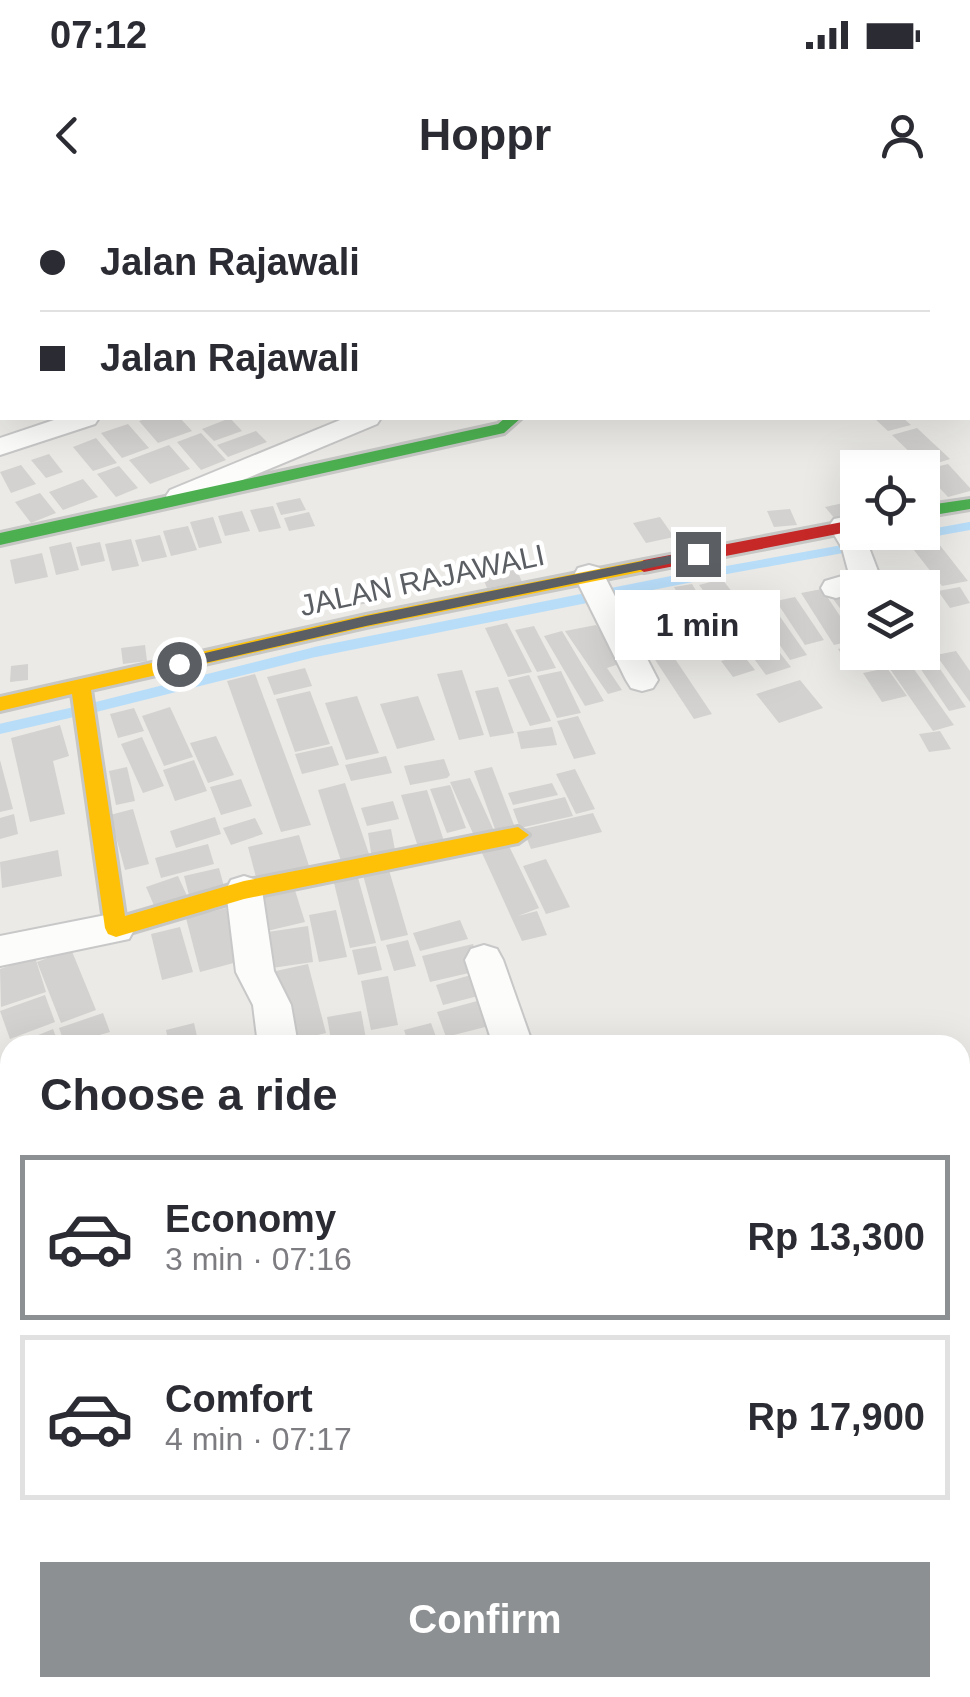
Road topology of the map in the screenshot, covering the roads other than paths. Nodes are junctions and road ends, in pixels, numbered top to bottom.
1 (80, 420) edge
2 (363, 420) edge
3 (511, 420) edge
4 (0, 447) edge
5 (273, 468) junction
6 (970, 504) edge
7 (156, 506) joint
8 (940, 509) edge
9 (2, 536) edge
10 (840, 536) edge
11 (857, 550) edge
12 (594, 587) junction
13 (836, 588) dead end
14 (642, 680) dead end
15 (83, 699) junction
16 (0, 704) edge
17 (518, 835) dead end
18 (244, 890) junction
19 (116, 928) junction
20 (0, 950) edge
21 (484, 960) dead end
22 (276, 1035) edge
23 (510, 1035) edge

1 - 4 street
2 - 5 street
3 - 5 street
5 - 7 street
6 - 8 street
7 - 9 street
10 - 12 street, JALAN RAJAWALI
11 - 13 street
12 - 14 street
12 - 15 street, JALAN RAJAWALI
15 - 16 street, JALAN RAJAWALI
15 - 19 street
17 - 18 street
18 - 19 street
18 - 22 street
19 - 20 street
21 - 23 street

